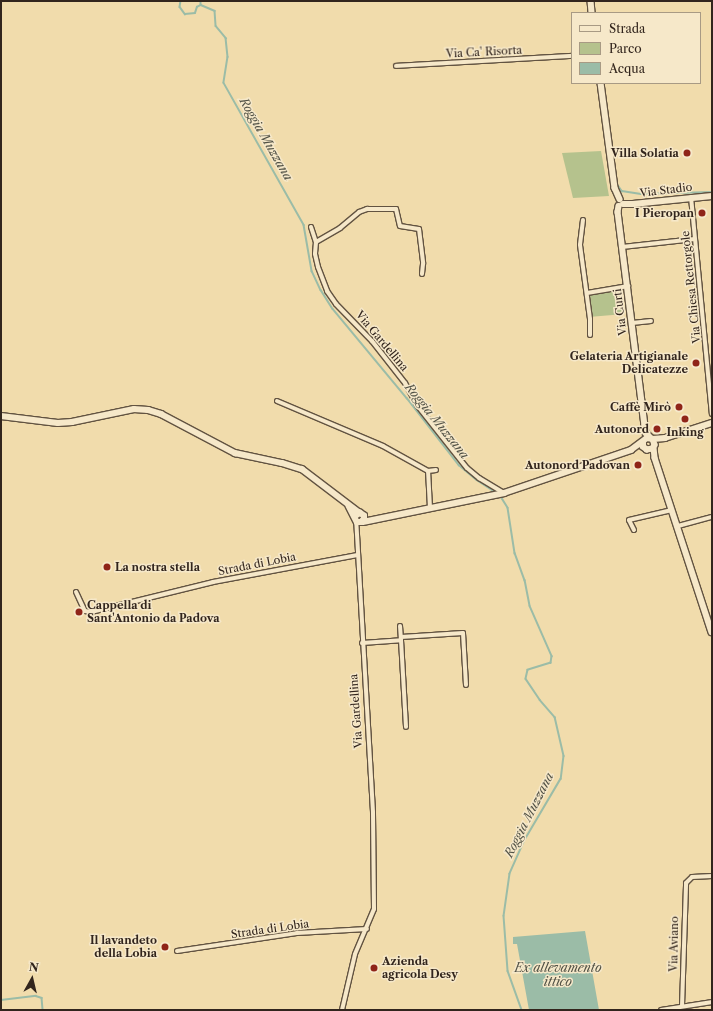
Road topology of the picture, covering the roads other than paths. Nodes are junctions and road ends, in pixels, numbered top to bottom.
1 (591, 1) edge
2 (592, 12) edge
3 (571, 56) edge
4 (396, 66) dead end
5 (601, 84) edge
6 (712, 196) edge
7 (691, 197) junction
8 (621, 203) junction
9 (583, 220) dead end
10 (311, 227) dead end
11 (696, 239) junction
12 (316, 242) junction
13 (622, 247) junction
14 (422, 274) dead end
15 (628, 286) junction
16 (586, 293) junction
17 (651, 321) dead end
18 (632, 323) junction
19 (590, 335) dead end
20 (711, 400) edge
21 (277, 401) dead end
22 (712, 414) edge
23 (1, 416) edge
24 (712, 419) edge
25 (712, 423) edge
26 (703, 426) junction
27 (665, 438) junction
28 (652, 439) junction
29 (643, 443) junction
30 (654, 447) junction
31 (631, 450) junction
32 (647, 450) junction
33 (655, 458) junction
34 (436, 470) dead end
35 (428, 471) junction
36 (502, 494) junction
37 (430, 508) junction
38 (672, 510) junction
39 (712, 517) edge
40 (360, 518) junction
41 (678, 526) junction
42 (634, 530) dead end
43 (357, 555) junction
44 (76, 592) dead end
45 (400, 626) dead end
46 (712, 632) edge
47 (401, 639) junction
48 (362, 643) junction
49 (466, 685) dead end
50 (406, 727) dead end
51 (712, 876) edge
52 (367, 929) junction
53 (177, 952) dead end
54 (712, 1002) edge
55 (682, 1006) junction
56 (342, 1010) edge
57 (661, 1010) edge

1 - 2 street
3 - 4 street, Via Ca' Risorta
5 - 8 street, Via Curti
6 - 7 street, Via Stadio
7 - 8 street, Via Stadio
7 - 11 street, Via Chiesa Rettorgole
8 - 13 street, Via Curti
9 - 16 street
10 - 12 street, Via Gardellina
11 - 13 street
11 - 20 street, Via Chiesa Rettorgole
12 - 14 street
12 - 36 street, Via Gardellina
13 - 15 street, Via Curti
15 - 16 street
15 - 18 street, Via Curti
16 - 19 street
17 - 18 street
18 - 28 street, Via Curti
20 - 22 street, Via Chiesa Rettorgole
21 - 35 street
23 - 40 street
24 - 26 street
25 - 26 street
26 - 27 street
27 - 28 street
27 - 30 street
28 - 29 street
28 - 30 street
29 - 31 street
29 - 32 street
30 - 32 street
30 - 33 street
31 - 32 street
31 - 36 street
32 - 33 street
33 - 38 street
34 - 35 street
35 - 37 street
36 - 37 street
37 - 40 street
38 - 41 street
38 - 42 street
39 - 41 street
40 - 43 street, Via Gardellina
41 - 46 street
43 - 44 street, Strada di Lobia
43 - 48 street, Via Gardellina
45 - 47 street
47 - 48 street
47 - 49 street
47 - 50 street
48 - 52 street, Via Gardellina
51 - 55 street, Via Aviano
52 - 53 street, Strada di Lobia
52 - 56 street
54 - 55 street
55 - 57 street

